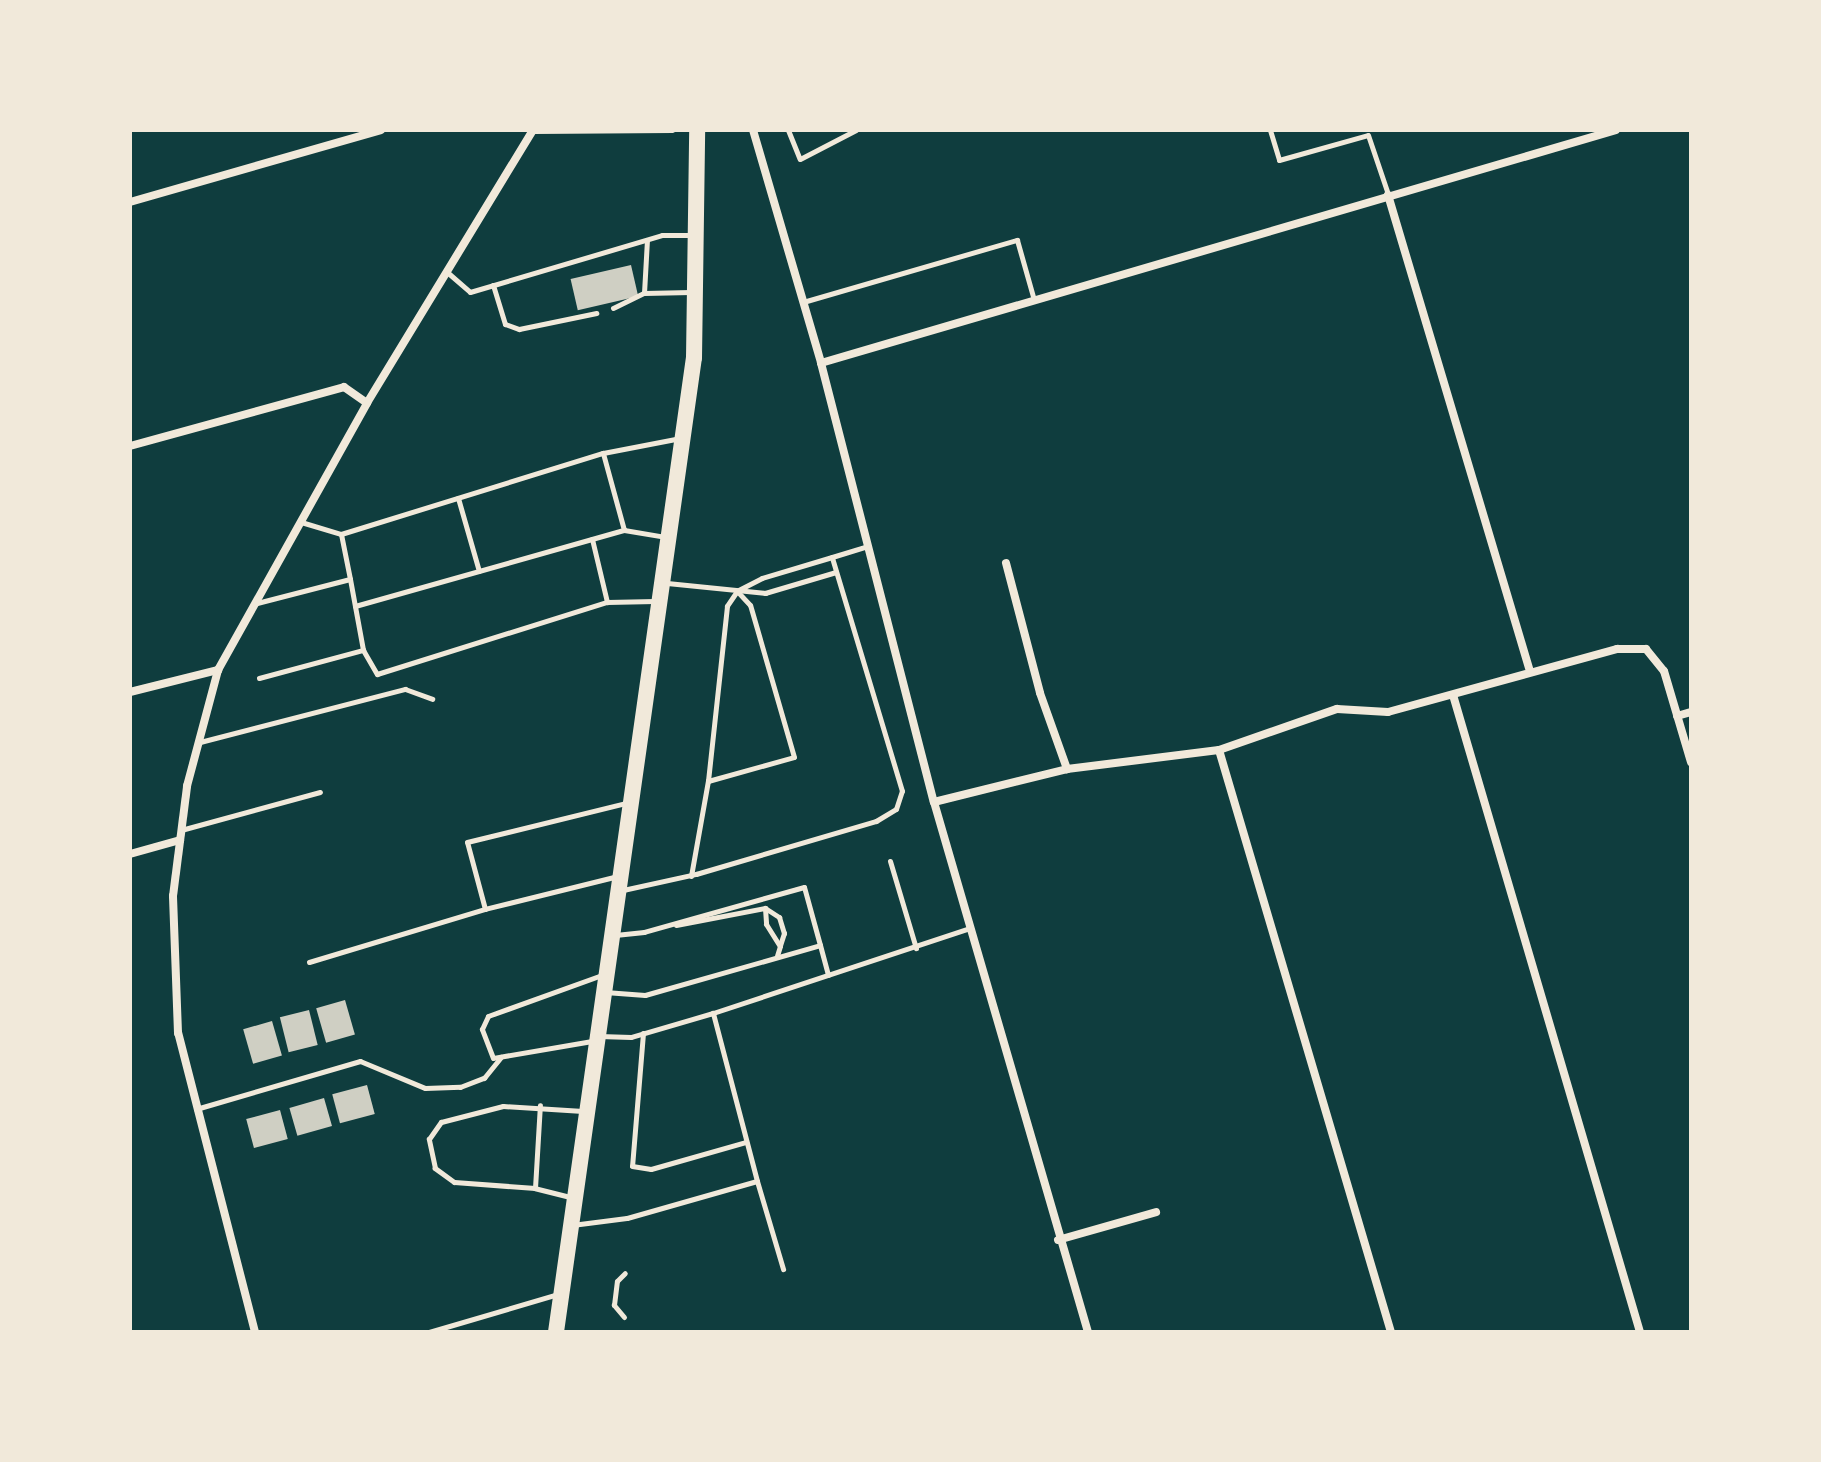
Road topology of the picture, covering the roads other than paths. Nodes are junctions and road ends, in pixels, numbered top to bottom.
1 (381, 130) edge
2 (672, 130) edge
3 (697, 130) edge
4 (753, 130) edge
5 (788, 130) edge
6 (856, 130) edge
7 (1270, 130) edge
8 (1616, 130) edge
9 (532, 131) edge
10 (1367, 132) edge
11 (1388, 195) junction
12 (130, 202) edge
13 (696, 235) junction
14 (647, 240) junction
15 (447, 272) junction
16 (493, 285) junction
17 (695, 292) junction
18 (644, 293) junction
19 (1034, 300) junction
20 (803, 302) junction
21 (613, 308) dead end
22 (596, 313) dead end
23 (821, 363) junction
24 (367, 403) junction
25 (682, 438) junction
26 (130, 446) edge
27 (603, 453) junction
28 (458, 498) junction
29 (301, 522) junction
30 (624, 530) junction
31 (341, 534) junction
32 (669, 537) junction
33 (592, 539) junction
34 (868, 546) junction
35 (832, 557) junction
36 (1006, 563) dead end
37 (479, 571) junction
38 (836, 572) junction
39 (350, 579) junction
40 (662, 583) junction
41 (737, 591) junction
42 (660, 601) junction
43 (607, 602) junction
44 (256, 603) junction
45 (355, 606) junction
46 (363, 650) junction
47 (218, 670) junction
48 (1530, 671) junction
49 (259, 678) dead end
50 (130, 692) edge
51 (1453, 695) junction
52 (432, 699) dead end
53 (1691, 712) edge
54 (1677, 716) junction
55 (199, 743) junction
56 (1219, 750) junction
57 (1691, 762) edge
58 (1067, 769) junction
59 (708, 781) junction
60 (320, 792) dead end
61 (631, 801) junction
62 (934, 802) junction
63 (180, 835) junction
64 (130, 854) edge
65 (890, 861) dead end
66 (691, 876) junction
67 (620, 883) junction
68 (765, 908) junction
69 (485, 909) junction
70 (671, 925) junction
71 (970, 928) junction
72 (612, 935) junction
73 (820, 945) junction
74 (780, 946) junction
75 (916, 948) junction
76 (776, 957) junction
77 (309, 962) dead end
78 (607, 974) junction
79 (828, 975) junction
80 (604, 992) junction
81 (713, 1013) junction
82 (643, 1033) junction
83 (598, 1038) junction
84 (501, 1057) junction
85 (540, 1105) junction
86 (195, 1110) junction
87 (587, 1112) junction
88 (747, 1142) junction
89 (757, 1181) junction
90 (535, 1188) junction
91 (575, 1199) junction
92 (1156, 1212) dead end
93 (571, 1225) junction
94 (1058, 1240) junction
95 (783, 1269) dead end
96 (625, 1273) dead end
97 (562, 1293) junction
98 (624, 1317) dead end
99 (255, 1332) edge
100 (429, 1332) edge
101 (556, 1332) edge
102 (1088, 1332) edge
103 (1391, 1332) edge
104 (1640, 1332) edge

1 - 12 street
2 - 9 lane
3 - 13 main road
4 - 20 street
5 - 6 lane
7 - 10 lane
8 - 11 street
9 - 15 street
10 - 11 lane
11 - 19 street
11 - 48 street
13 - 14 lane
13 - 17 main road
14 - 16 lane
14 - 18 lane
15 - 16 lane
15 - 24 street
16 - 22 lane
17 - 18 lane
17 - 25 main road
18 - 21 lane
19 - 20 lane
19 - 23 street
20 - 23 street
23 - 34 street
24 - 26 street
24 - 29 street
25 - 27 lane
25 - 32 main road
27 - 28 lane
27 - 30 lane
28 - 31 lane
28 - 37 lane
29 - 31 lane
29 - 44 street
30 - 32 lane
30 - 33 lane
31 - 39 lane
32 - 40 main road
33 - 37 lane
33 - 43 lane
34 - 35 lane
34 - 62 street
35 - 38 lane
35 - 41 lane
36 - 58 street
37 - 45 lane
38 - 41 lane
38 - 66 lane
39 - 44 lane
39 - 45 lane
40 - 41 lane
40 - 42 main road
41 - 59 lane
41 - 59 lane
42 - 43 lane
42 - 61 main road
43 - 46 lane
44 - 47 street
45 - 46 lane
46 - 49 lane
47 - 50 street
47 - 55 street
48 - 51 street
48 - 54 street
51 - 56 street
51 - 104 street
52 - 55 lane
53 - 54 street
54 - 57 street
55 - 63 street
56 - 58 street
56 - 103 street
58 - 62 street
59 - 66 lane
60 - 63 lane
61 - 67 main road
61 - 69 lane
62 - 71 street
63 - 64 street
63 - 86 street
65 - 75 lane
66 - 67 lane
67 - 69 lane
67 - 72 main road
68 - 70 lane
68 - 74 lane
68 - 74 lane
69 - 77 lane
70 - 72 lane
70 - 73 lane
71 - 75 lane
71 - 94 street
72 - 78 main road
73 - 76 lane
73 - 79 lane
74 - 76 lane
75 - 79 lane
76 - 80 lane
78 - 80 main road
78 - 84 lane
79 - 81 lane
80 - 83 main road
81 - 82 lane
81 - 88 lane
82 - 83 lane
82 - 88 lane
83 - 84 lane
83 - 87 main road
84 - 86 lane
85 - 87 lane
85 - 90 lane
85 - 90 lane
86 - 99 street
87 - 91 main road
88 - 89 lane
89 - 93 lane
89 - 95 lane
90 - 91 lane
91 - 93 main road
92 - 94 street
93 - 97 main road
94 - 102 street
96 - 98 lane
97 - 100 lane
97 - 101 main road

